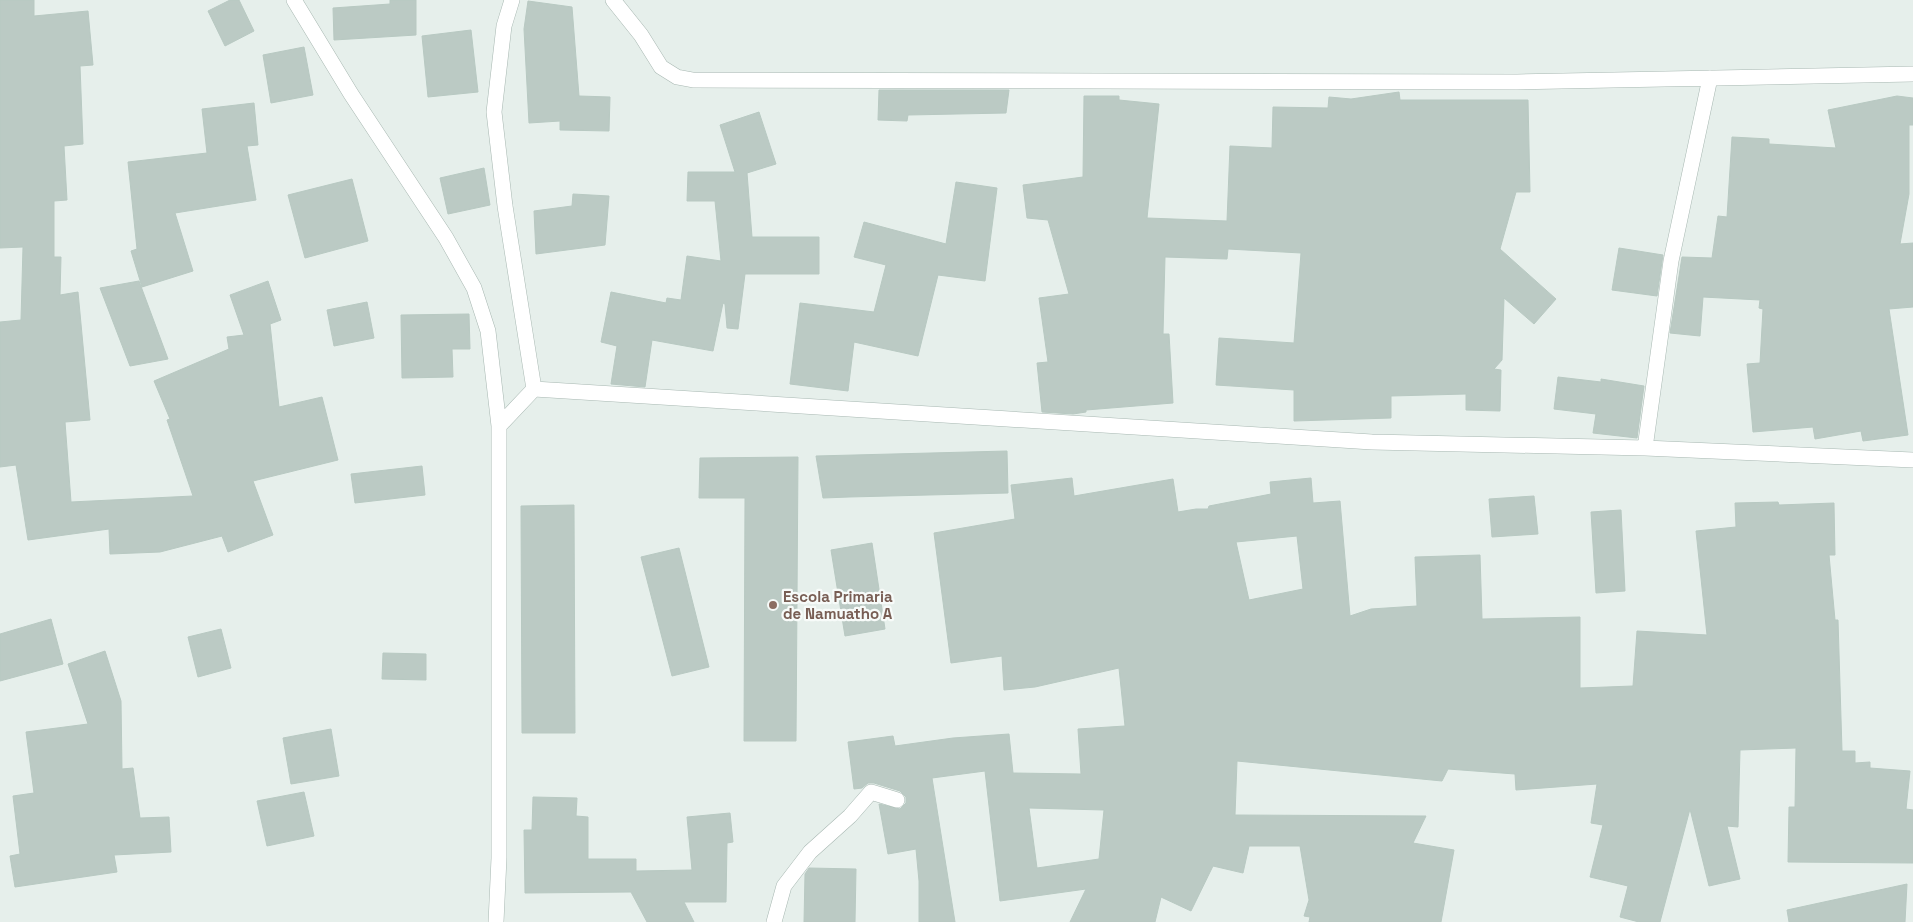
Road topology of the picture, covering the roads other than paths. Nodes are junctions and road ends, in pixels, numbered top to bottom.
1 (294, 0) edge
2 (512, 0) edge
3 (613, 0) edge
4 (1913, 74) edge
5 (1710, 78) junction
6 (534, 389) junction
7 (498, 426) junction
8 (1645, 448) junction
9 (1913, 460) edge
10 (897, 800) dead end
11 (496, 922) edge
12 (774, 922) edge

1 - 7 street
2 - 6 street
3 - 5 street
4 - 5 street
5 - 8 street
6 - 7 street
6 - 8 street
7 - 11 street
8 - 9 street
10 - 12 street

